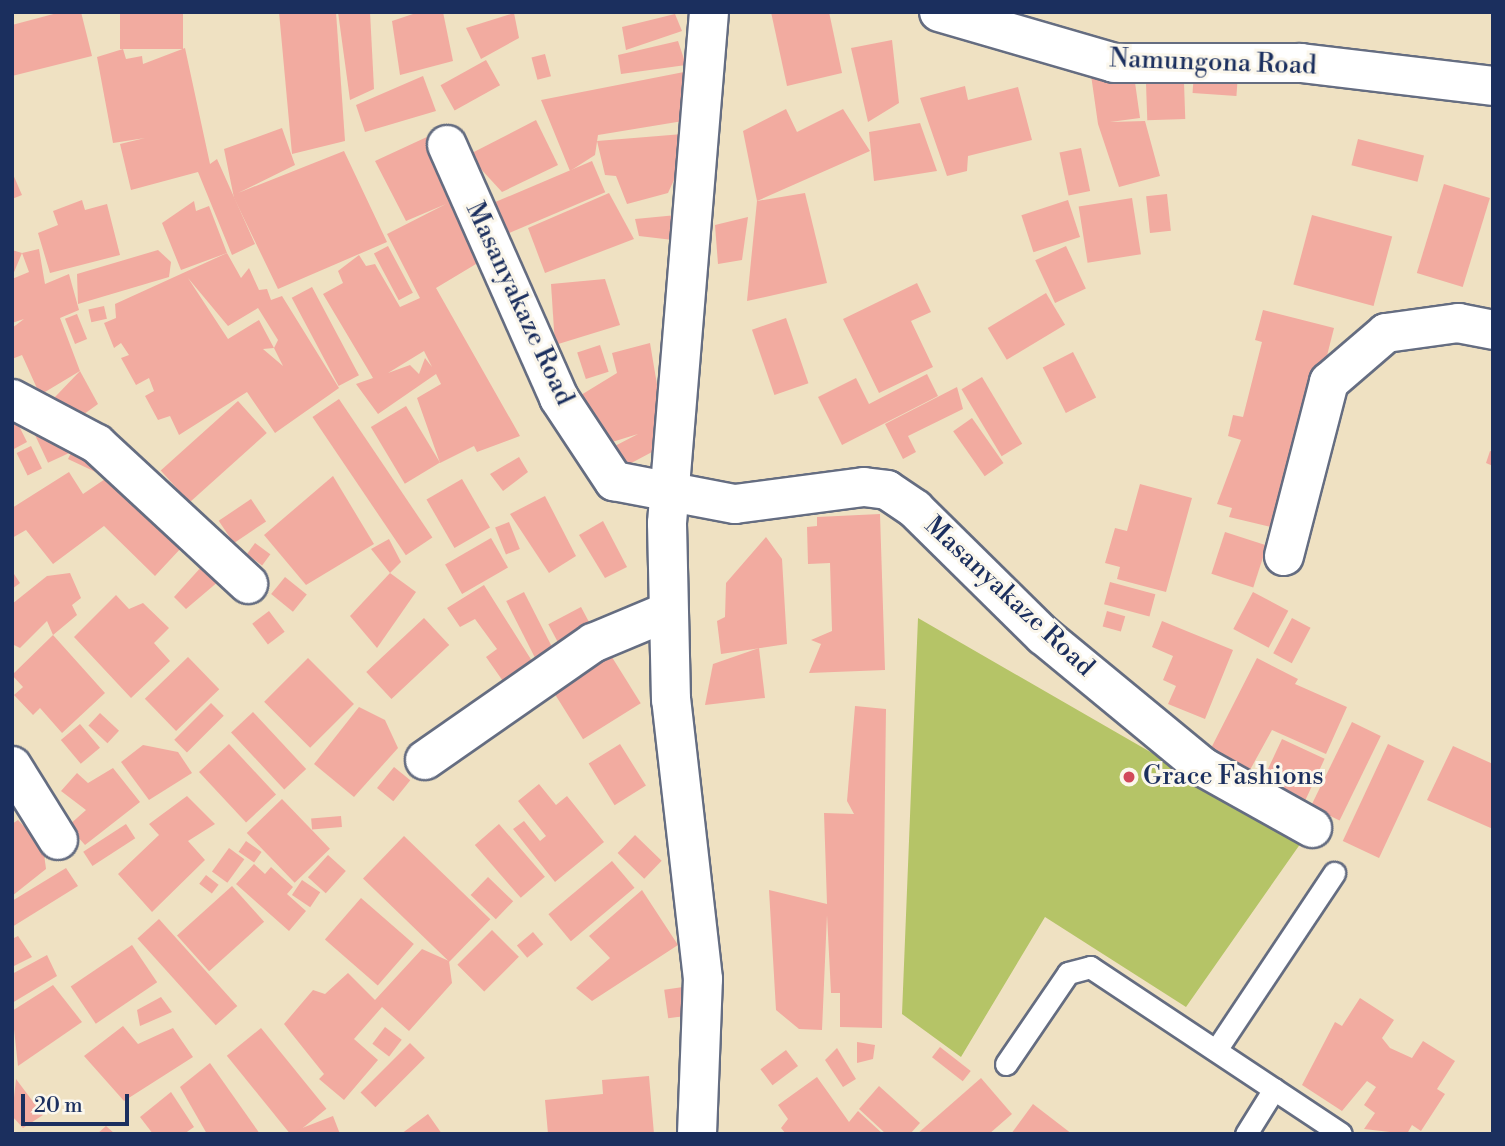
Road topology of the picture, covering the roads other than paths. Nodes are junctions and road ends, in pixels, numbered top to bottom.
1 (709, 12) edge
2 (939, 12) edge
3 (1493, 86) edge
4 (447, 145) dead end
5 (1493, 330) edge
6 (12, 399) edge
7 (670, 488) junction
8 (1284, 556) dead end
9 (248, 584) dead end
10 (667, 612) junction
11 (425, 760) dead end
12 (12, 766) edge
13 (1312, 828) dead end
14 (58, 840) dead end
15 (1334, 873) dead end
16 (1216, 1050) junction
17 (1006, 1064) dead end
18 (1274, 1089) junction
19 (697, 1134) edge
20 (1246, 1134) edge
21 (1341, 1134) edge

1 - 7 street
2 - 3 street, Namungona Road
4 - 7 street, Masanyakaze Road
5 - 8 street
6 - 9 street
7 - 10 street
7 - 13 street, Masanyakaze Road
10 - 11 street
10 - 19 street
12 - 14 street
15 - 16 lane
16 - 17 lane
16 - 18 lane
18 - 20 lane
18 - 21 lane

